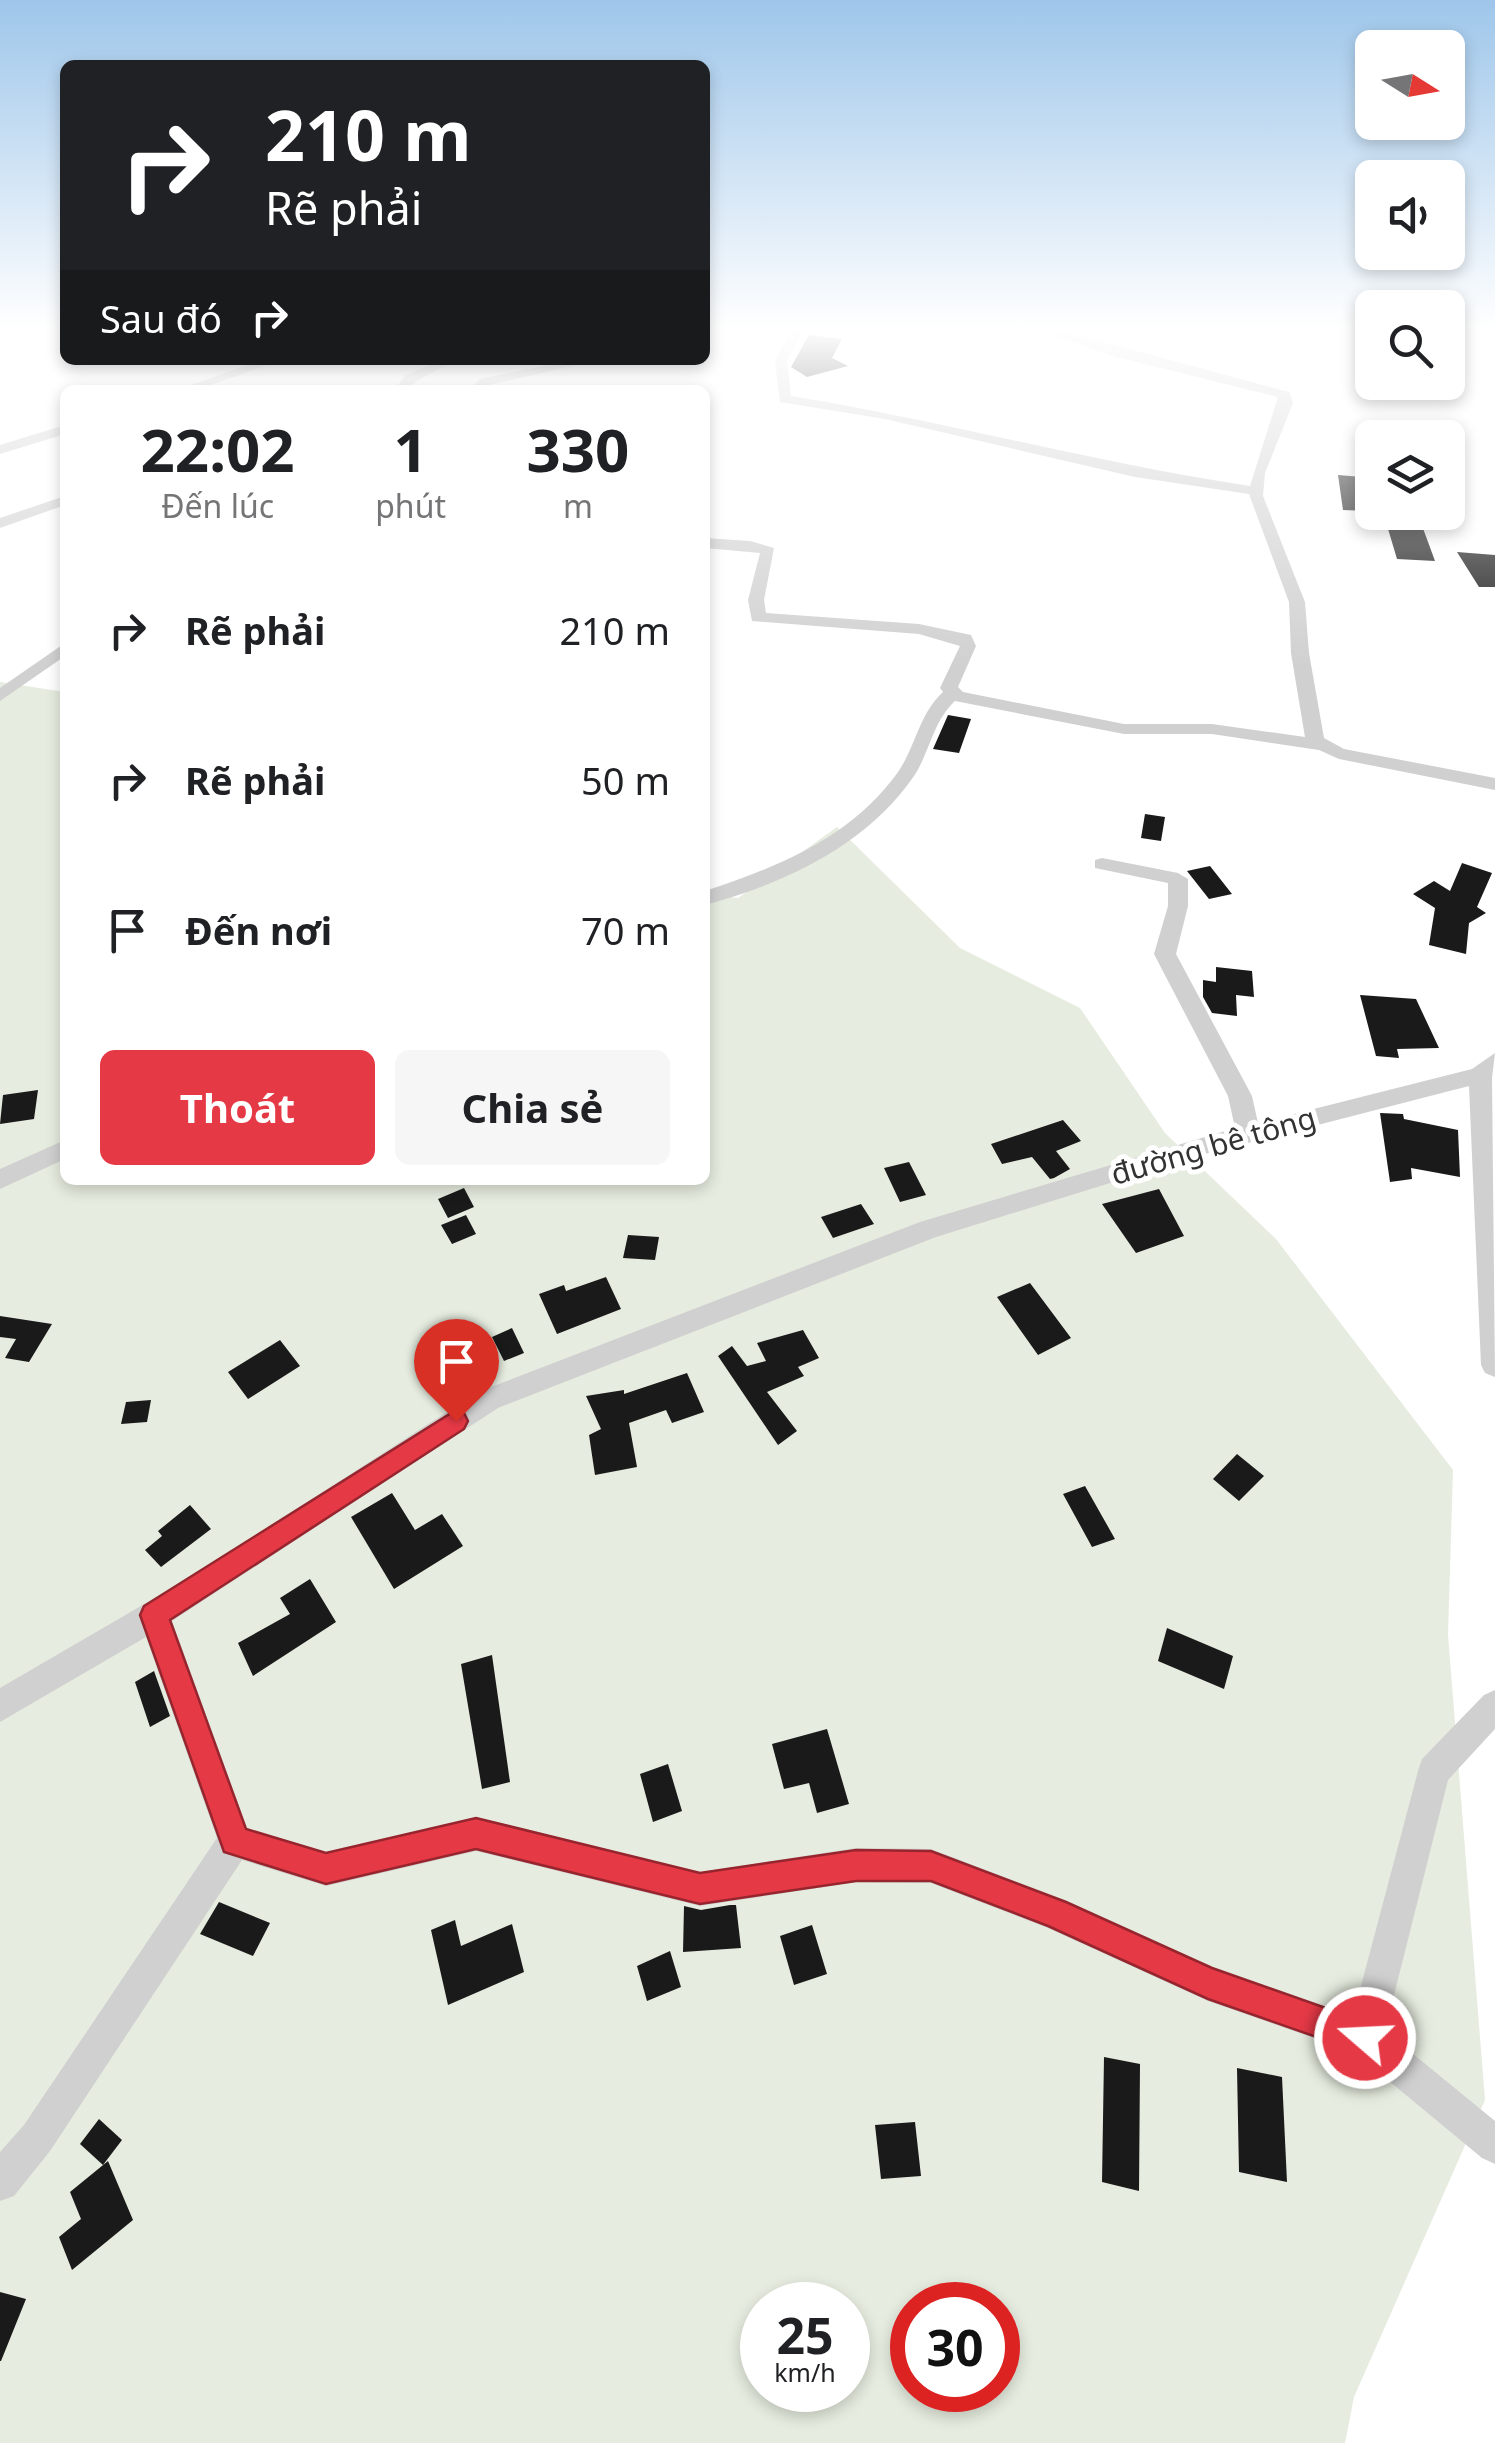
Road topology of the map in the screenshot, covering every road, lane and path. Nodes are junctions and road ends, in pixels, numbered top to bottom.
1 (28, 441) edge
2 (997, 441) edge
3 (1273, 441) edge
4 (0, 450) edge
5 (1255, 491) junction
6 (60, 502) edge
7 (0, 523) edge
8 (710, 543) edge
9 (60, 652) edge
10 (952, 694) junction
11 (0, 696) edge
12 (1319, 746) junction
13 (1495, 784) edge
14 (1102, 864) dead end
15 (710, 896) edge
16 (1488, 1068) edge
17 (1248, 1133) junction
18 (60, 1151) edge
19 (0, 1180) edge
20 (1495, 1365) edge
21 (154, 1615) junction
22 (0, 1706) edge
23 (1495, 1706) edge
24 (235, 1842) junction
25 (1365, 2038) junction
26 (1495, 2146) edge
27 (0, 2182) edge

1 - 4 street
2 - 5 street
3 - 5 street
5 - 12 street
6 - 7 street
8 - 10 street
9 - 11 street
10 - 12 street
10 - 15 street
12 - 13 street
14 - 17 street
16 - 17 street, đường bê tông
16 - 20 street
17 - 21 street, đường bê tông
18 - 19 street
21 - 22 street, đường bê tông
21 - 24 street
23 - 25 street
24 - 25 street
24 - 27 street
25 - 26 street

